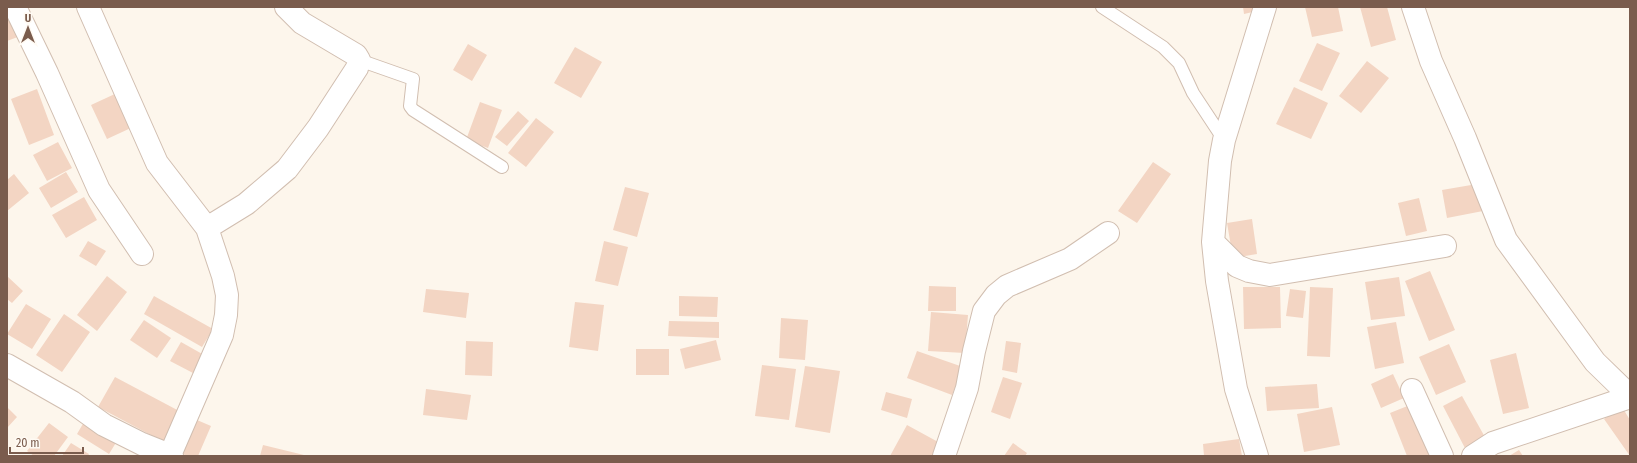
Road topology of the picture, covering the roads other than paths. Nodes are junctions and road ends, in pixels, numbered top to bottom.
1 (15, 7) edge
2 (88, 7) edge
3 (286, 7) edge
4 (1102, 7) edge
5 (1264, 7) edge
6 (1413, 7) edge
7 (360, 60) junction
8 (1224, 140) junction
9 (502, 167) dead end
10 (208, 228) junction
11 (1108, 233) dead end
12 (1213, 242) junction
13 (1445, 246) dead end
14 (142, 254) dead end
15 (7, 365) edge
16 (1412, 390) dead end
17 (1630, 397) edge
18 (171, 456) edge
19 (944, 456) edge
20 (1257, 456) edge
21 (1442, 456) edge
22 (1473, 456) edge

1 - 14 street
2 - 10 street
3 - 7 street
4 - 8 lane
5 - 8 street
6 - 17 street
7 - 9 lane
7 - 10 street
8 - 12 street
10 - 18 street
11 - 19 street
12 - 13 street
12 - 20 street
15 - 18 street
16 - 21 street
17 - 22 street

